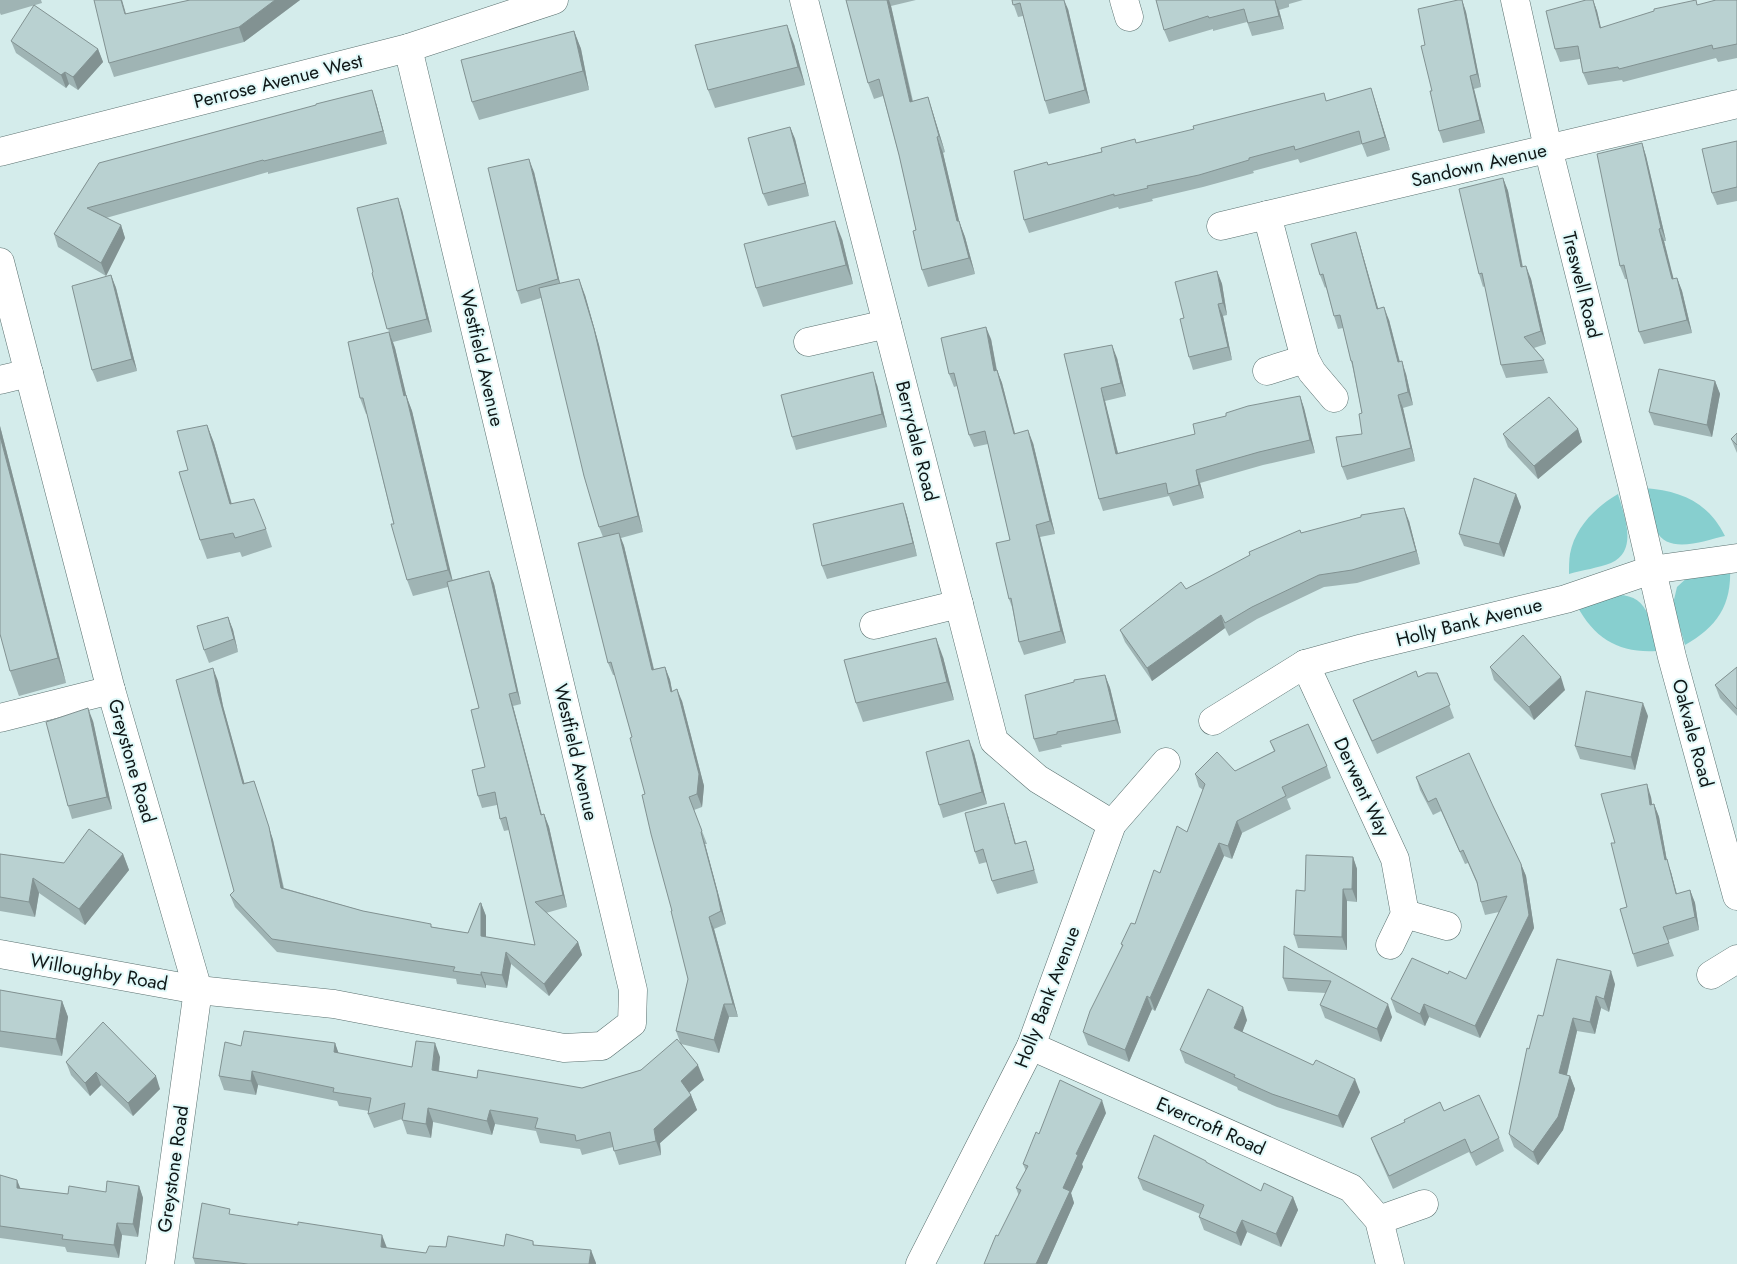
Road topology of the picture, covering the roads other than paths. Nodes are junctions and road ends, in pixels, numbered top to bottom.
1 (554, 0) edge
2 (804, 0) edge
3 (1515, 0) edge
4 (408, 48) junction
5 (1737, 104) edge
6 (1548, 148) junction
7 (0, 152) edge
8 (1267, 215) junction
9 (1221, 226) dead end
10 (0, 262) edge
11 (887, 324) junction
12 (808, 342) dead end
13 (1305, 359) junction
14 (1267, 371) dead end
15 (29, 373) junction
16 (0, 380) edge
17 (1334, 398) dead end
18 (1737, 558) edge
19 (1651, 570) junction
20 (959, 604) junction
21 (874, 625) dead end
22 (1305, 664) junction
23 (111, 690) junction
24 (0, 718) edge
25 (1213, 721) dead end
26 (1166, 762) dead end
27 (1112, 824) junction
28 (1737, 896) edge
29 (1405, 914) junction
30 (1447, 926) dead end
31 (1390, 944) dead end
32 (0, 954) edge
33 (1737, 959) edge
34 (1711, 975) dead end
35 (198, 990) junction
36 (1032, 1046) junction
37 (1424, 1204) dead end
38 (1379, 1220) junction
39 (160, 1264) edge
40 (920, 1264) edge
41 (1390, 1264) edge

1 - 4 street, Penrose Avenue West
2 - 11 street, Berrydale Road
3 - 6 street, Treswell Road
4 - 7 street, Penrose Avenue West
4 - 35 street, Westfield Avenue
5 - 6 street, Sandown Avenue
6 - 8 street, Sandown Avenue
6 - 19 street, Treswell Road
8 - 9 street, Sandown Avenue
8 - 13 street
10 - 15 street, Greystone Road
11 - 12 street
11 - 20 street, Berrydale Road
13 - 14 street
13 - 17 street
15 - 16 street
15 - 23 street, Greystone Road
18 - 19 street, Holly Bank Avenue
19 - 22 street, Holly Bank Avenue
19 - 28 street, Oakvale Road
20 - 21 street
20 - 27 street, Berrydale Road
22 - 25 street, Holly Bank Avenue
22 - 29 street, Derwent Way
23 - 24 street
23 - 35 street, Greystone Road
26 - 27 street, Holly Bank Avenue
27 - 36 street, Holly Bank Avenue
29 - 30 street
29 - 31 street
32 - 35 street, Willoughby Road
33 - 34 street
35 - 39 street, Greystone Road
36 - 38 street, Evercroft Road
36 - 40 street, Holly Bank Avenue
37 - 38 street
38 - 41 street, Evercroft Road

